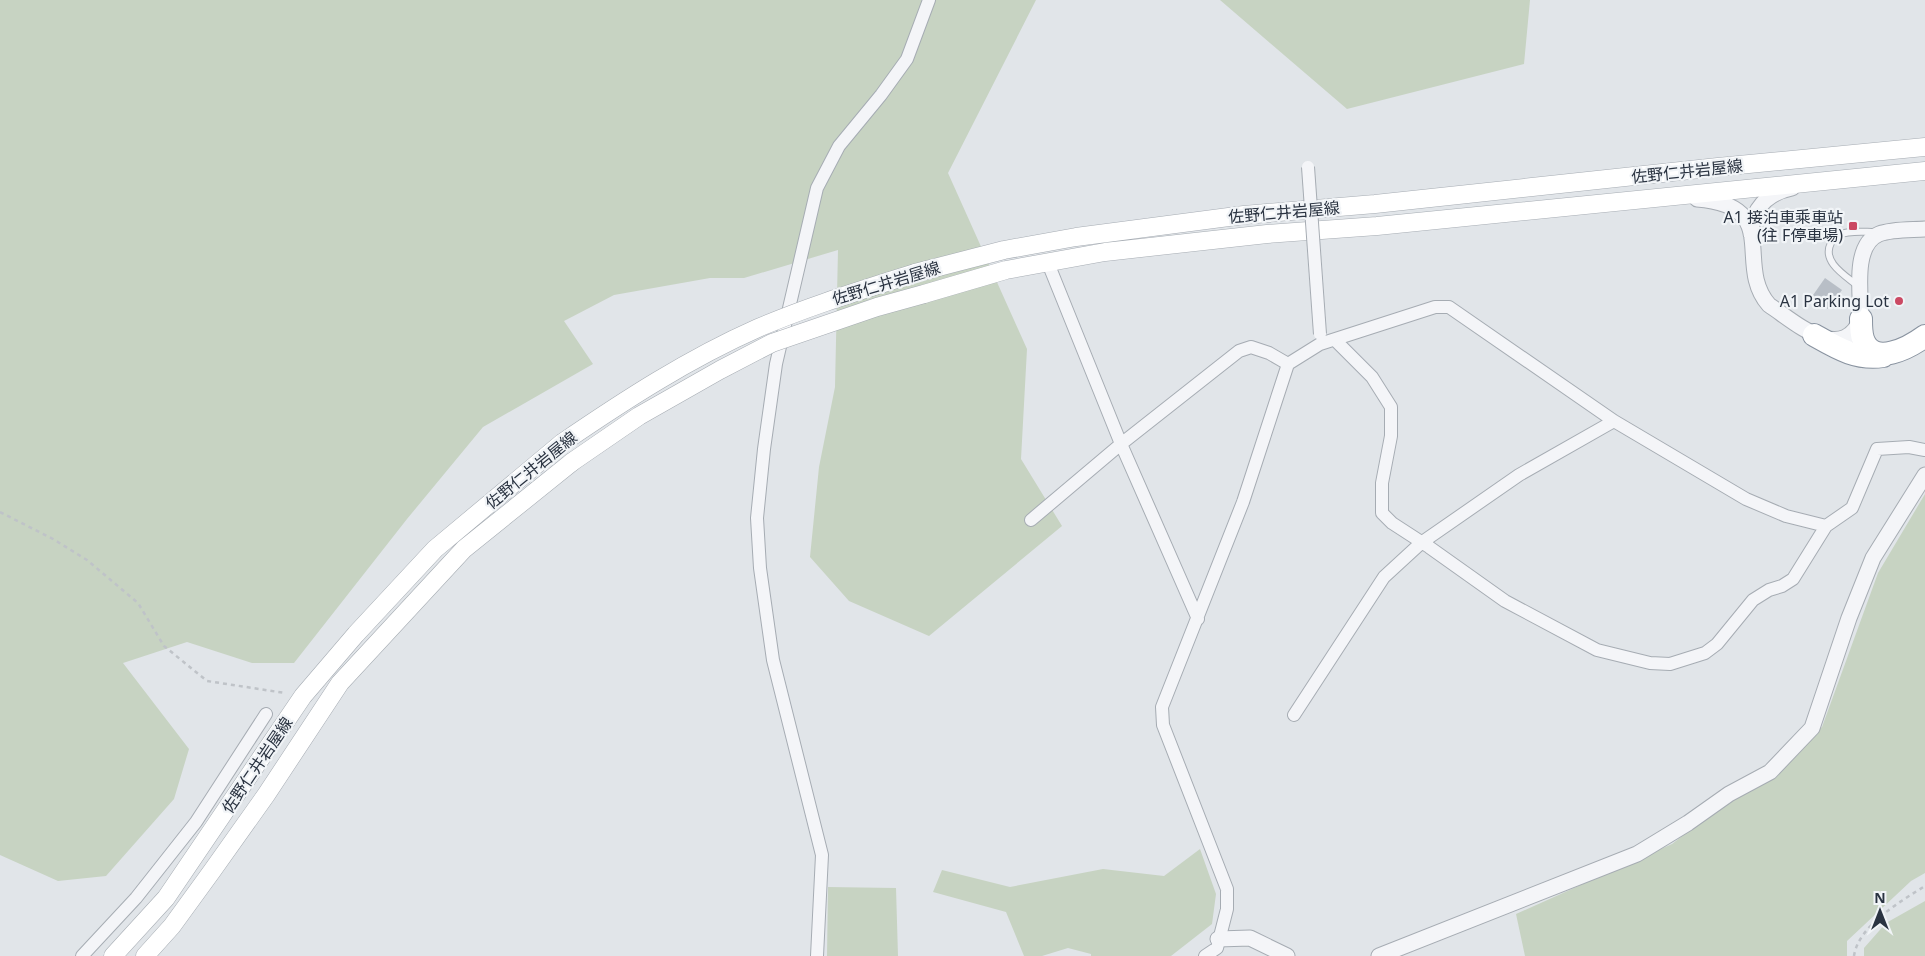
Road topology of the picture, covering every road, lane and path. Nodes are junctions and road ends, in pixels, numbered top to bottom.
1 (930, 0) edge
2 (1925, 138) edge
3 (1925, 147) edge
4 (1868, 152) junction
5 (1308, 167) dead end
6 (1925, 171) edge
7 (1837, 180) junction
8 (1612, 203) junction
9 (1925, 229) edge
10 (1886, 232) junction
11 (1751, 235) junction
12 (1048, 263) junction
13 (1861, 289) junction
14 (1861, 319) junction
15 (1814, 335) junction
16 (1925, 336) edge
17 (1320, 339) junction
18 (1335, 340) junction
19 (1899, 352) junction
20 (1288, 364) junction
21 (1614, 421) junction
22 (1121, 444) junction
23 (1925, 450) edge
24 (1925, 476) edge
25 (0, 512) edge
26 (1031, 520) dead end
27 (1826, 526) junction
28 (1421, 543) junction
29 (1198, 619) junction
30 (303, 696) junction
31 (266, 714) dead end
32 (1294, 715) dead end
33 (1925, 886) edge
34 (1218, 939) junction
35 (82, 956) edge
36 (113, 956) edge
37 (145, 956) edge
38 (817, 956) edge
39 (1205, 956) edge
40 (1287, 956) edge
41 (1379, 956) edge
42 (1854, 956) edge

1 - 38 street
2 - 4 street
3 - 4 main road, 佐野仁井岩屋線
4 - 30 main road, 佐野仁井岩屋線, bridge
5 - 17 street, bridge
6 - 7 main road, 佐野仁井岩屋線
7 - 8 main road, 佐野仁井岩屋線
7 - 11 street
8 - 11 street
8 - 12 main road, 佐野仁井岩屋線
9 - 10 street
10 - 13 street
10 - 13 lane
11 - 15 street
12 - 22 street
12 - 37 main road, 佐野仁井岩屋線, bridge
13 - 14 street
14 - 15 street
14 - 19 highway
15 - 19 highway
16 - 19 highway
17 - 18 street
17 - 20 street
18 - 21 street
18 - 28 street
20 - 22 street
20 - 29 street
21 - 27 street
21 - 28 street
22 - 26 street
22 - 29 street
23 - 27 street
24 - 41 street
25 - 30 path
27 - 28 street
28 - 32 street
29 - 34 street
30 - 36 main road, 佐野仁井岩屋線
31 - 35 street
33 - 42 path
34 - 39 street
34 - 40 street

